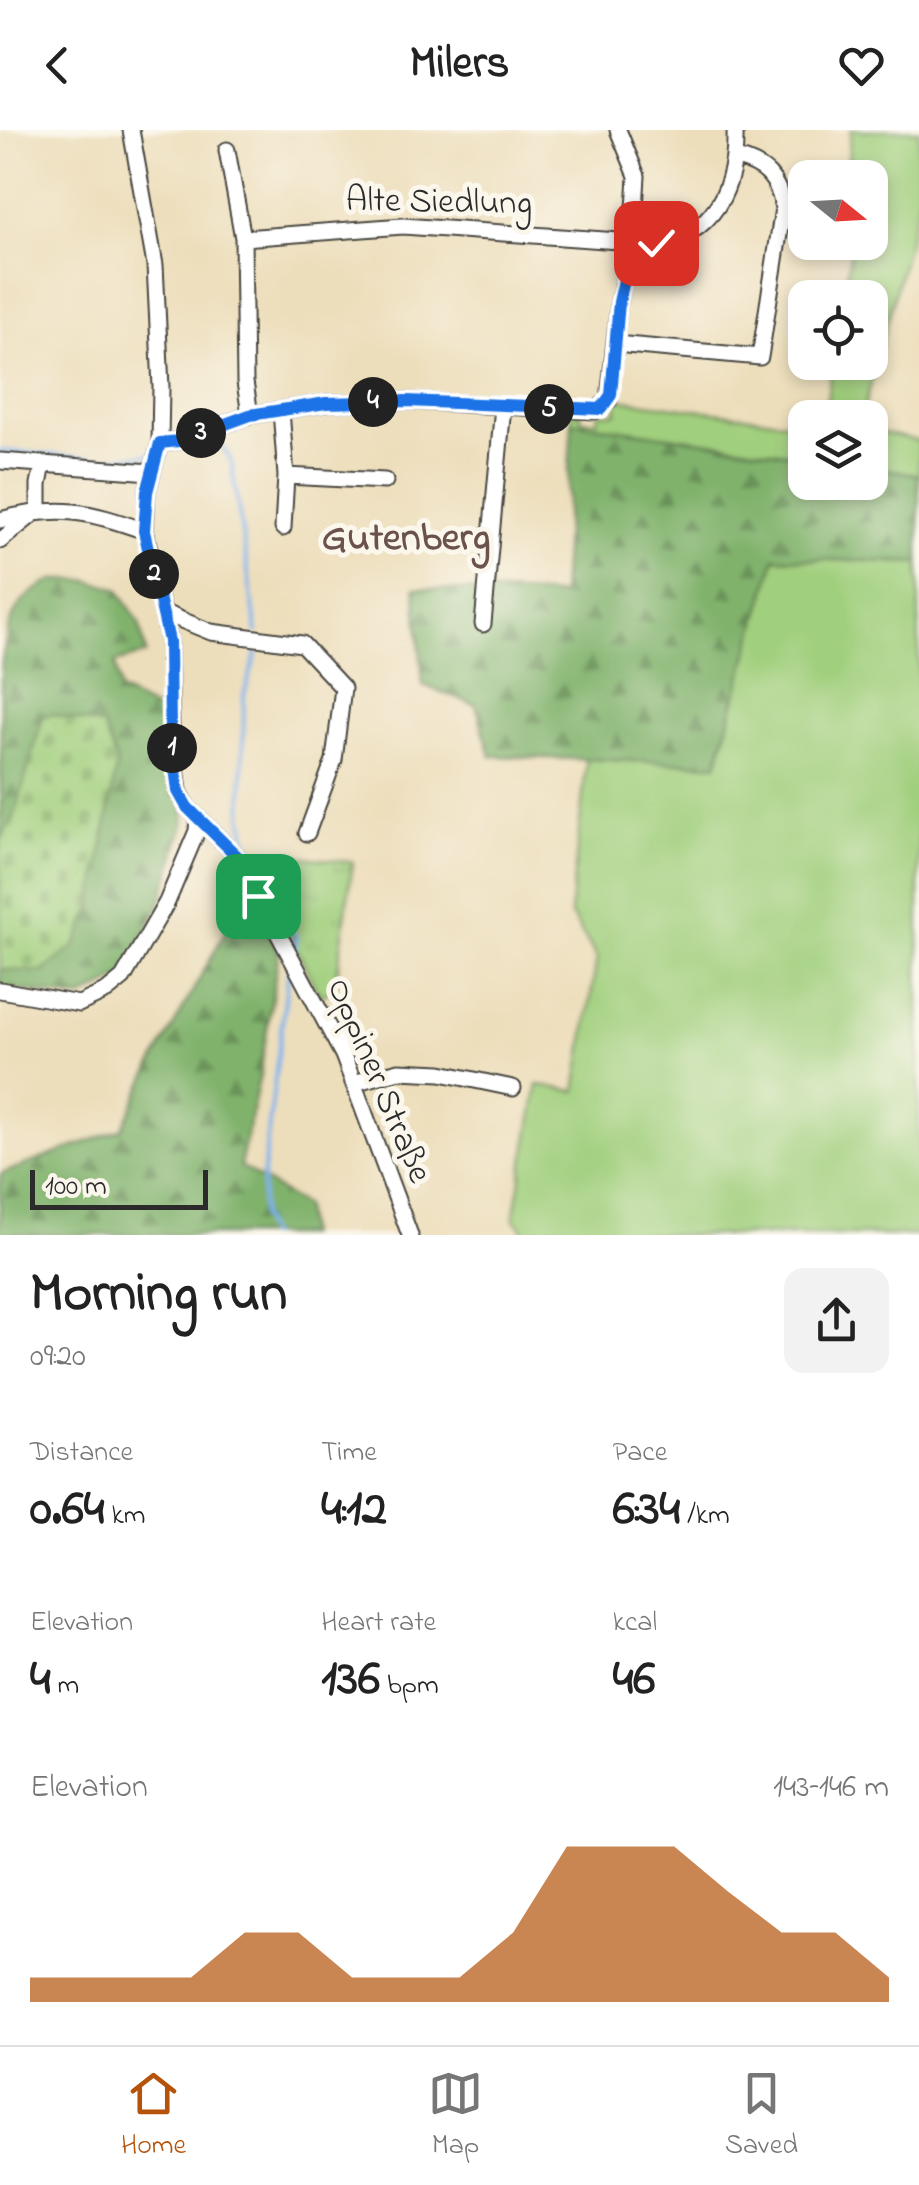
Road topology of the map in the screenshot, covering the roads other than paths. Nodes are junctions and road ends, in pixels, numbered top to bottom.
1 (132, 130) edge
2 (618, 130) edge
3 (735, 130) edge
4 (226, 150) dead end
5 (736, 158) junction
6 (244, 238) junction
7 (633, 242) junction
8 (615, 344) junction
9 (503, 406) junction
10 (281, 410) junction
11 (250, 415) junction
12 (156, 458) junction
13 (0, 461) edge
14 (43, 464) junction
15 (286, 476) junction
16 (385, 481) dead end
17 (39, 510) junction
18 (0, 520) edge
19 (284, 528) dead end
20 (144, 531) junction
21 (0, 541) edge
22 (164, 613) junction
23 (483, 624) dead end
24 (192, 812) junction
25 (308, 833) dead end
26 (0, 990) edge
27 (353, 1083) junction
28 (513, 1088) dead end
29 (410, 1235) edge

1 - 12 street
2 - 7 street
3 - 5 street
4 - 6 street
5 - 7 street, Alte Siedlung
5 - 8 street
6 - 7 street, Alte Siedlung
6 - 11 street
7 - 8 street
8 - 9 street
9 - 10 street
9 - 23 street
10 - 11 street
10 - 15 street
11 - 12 street
12 - 14 street
12 - 20 street
13 - 14 street
14 - 17 street
15 - 16 street
15 - 19 street
17 - 18 street
17 - 20 street
17 - 21 street
20 - 22 street
22 - 24 street
22 - 25 street
24 - 26 street
24 - 27 street, Oppiner Straße
27 - 28 street
27 - 29 street, Oppiner Straße

